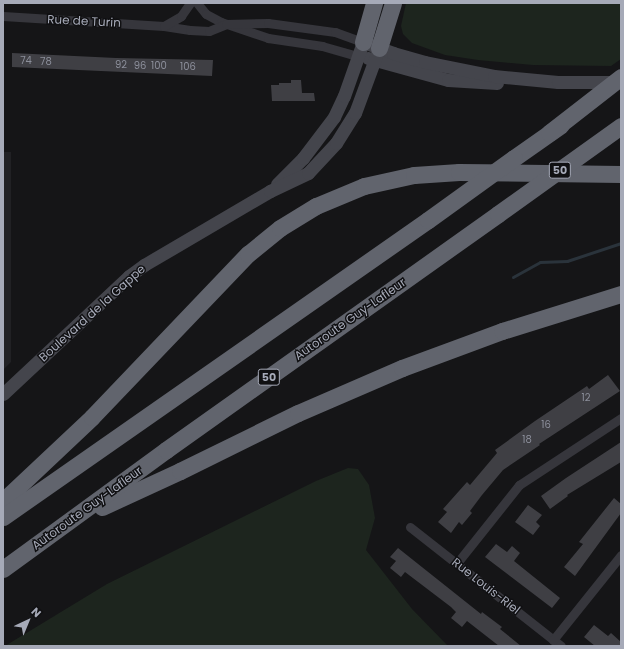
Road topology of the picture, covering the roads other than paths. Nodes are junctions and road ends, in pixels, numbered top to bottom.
1 (190, 3) edge
2 (198, 3) edge
3 (374, 3) edge
4 (393, 3) edge
5 (3, 16) edge
6 (226, 24) junction
7 (164, 26) junction
8 (361, 49) junction
9 (377, 54) junction
10 (621, 76) edge
11 (621, 82) edge
12 (621, 126) edge
13 (549, 134) junction
14 (621, 174) edge
15 (270, 191) junction
16 (621, 294) edge
17 (3, 394) edge
18 (621, 418) edge
19 (3, 501) edge
20 (3, 517) edge
21 (72, 520) junction
22 (410, 527) dead end
23 (621, 555) edge
24 (457, 563) junction
25 (3, 569) edge
26 (553, 640) junction
27 (561, 646) edge

1 - 7 street
2 - 6 street
3 - 8 highway
4 - 9 highway
5 - 7 street, Rue de Turin
6 - 7 street, Rue de Turin
6 - 8 street
6 - 8 street, Rue de Turin
8 - 9 street
8 - 15 street, Boulevard de la Gappe
9 - 11 street
9 - 15 street, Boulevard de la Gappe
10 - 13 highway, bridge
11 - 13 highway, bridge
12 - 21 highway, Autoroute Guy-Lafleur / 50, bridge
13 - 20 highway, bridge
14 - 19 highway
15 - 17 street, Boulevard de la Gappe
16 - 21 highway
18 - 24 street
21 - 25 highway, Autoroute Guy-Lafleur / 50
22 - 24 street, Rue Louis-Riel
23 - 26 street
24 - 26 street, Rue Louis-Riel
26 - 27 street, Rue Louis-Riel

